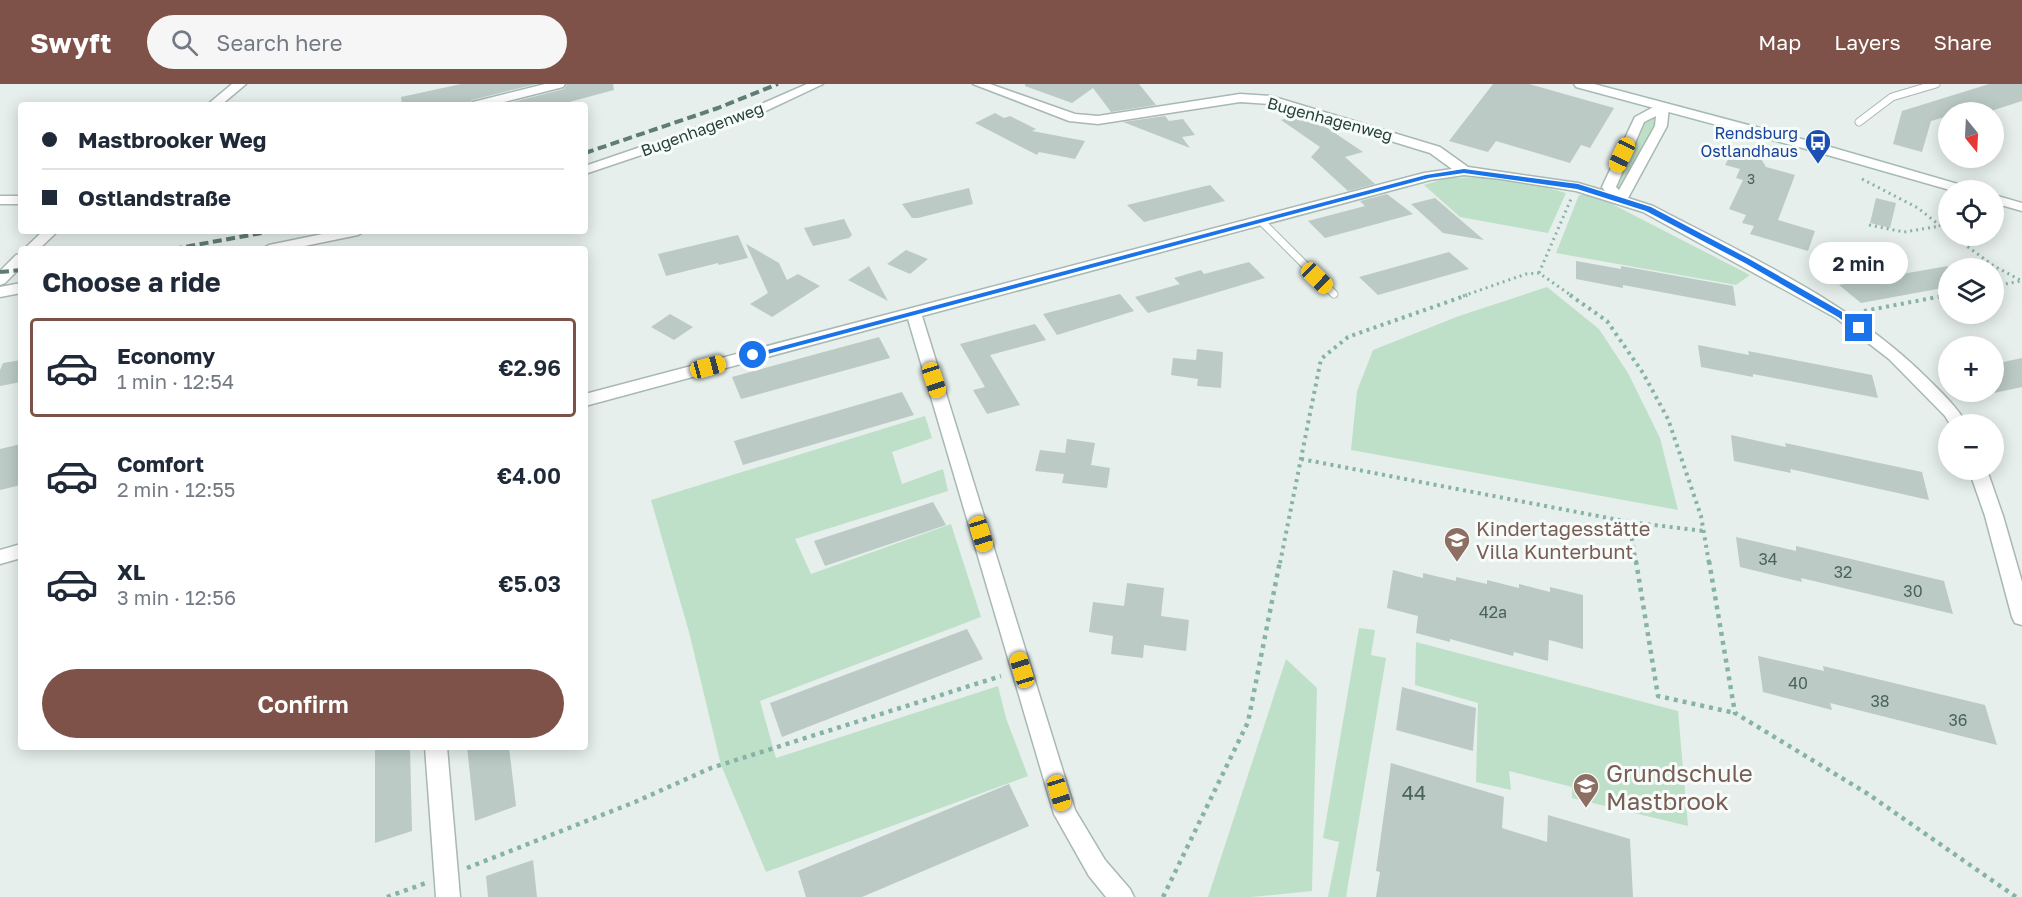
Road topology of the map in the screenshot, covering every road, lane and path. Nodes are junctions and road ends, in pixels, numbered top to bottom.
1 (240, 84) edge
2 (559, 84) edge
3 (817, 84) edge
4 (979, 84) edge
5 (1580, 84) edge
6 (1936, 84) edge
7 (217, 102) edge
8 (489, 102) edge
9 (1663, 107) junction
10 (1859, 122) dead end
11 (588, 169) edge
12 (1464, 171) junction
13 (1856, 176) dead end
14 (1938, 183) edge
15 (1573, 194) dead end
16 (0, 200) edge
17 (18, 200) edge
18 (1620, 200) junction
19 (2004, 202) edge
20 (2022, 207) edge
21 (1261, 221) junction
22 (1938, 224) edge
23 (1869, 225) dead end
24 (1938, 226) edge
25 (48, 234) edge
26 (343, 234) edge
27 (34, 246) edge
28 (284, 246) edge
29 (1967, 246) edge
30 (18, 261) edge
31 (1539, 273) junction
32 (0, 280) edge
33 (2022, 281) edge
34 (2004, 284) edge
35 (18, 289) edge
36 (0, 292) edge
37 (1334, 294) dead end
38 (1938, 297) edge
39 (1863, 311) dead end
40 (914, 313) junction
41 (588, 399) edge
42 (1952, 414) edge
43 (1301, 459) junction
44 (1981, 480) edge
45 (1629, 522) junction
46 (1704, 531) junction
47 (18, 552) edge
48 (0, 557) edge
49 (2022, 617) edge
50 (1022, 670) junction
51 (1735, 713) junction
52 (436, 750) edge
53 (448, 886) edge
54 (387, 897) edge
55 (1122, 897) edge
56 (1164, 897) edge
57 (2016, 897) edge

1 - 7 street
2 - 8 street
3 - 11 street, Bugenhagenweg
4 - 12 street, Bugenhagenweg
5 - 9 street
6 - 10 lane
9 - 14 street
9 - 18 street
9 - 18 street
12 - 18 street
12 - 21 street
13 - 22 path
15 - 31 path
16 - 17 street
18 - 42 street
19 - 20 street
21 - 37 lane
21 - 40 street
23 - 24 path
25 - 27 street
26 - 28 street
29 - 33 path
30 - 32 street
31 - 43 path
31 - 46 path
33 - 34 path
35 - 36 street
38 - 39 path
40 - 41 street
40 - 50 street
43 - 45 path
43 - 56 path
44 - 49 street
45 - 46 path
45 - 51 path
46 - 51 path
47 - 48 street
50 - 53 path
50 - 55 street
51 - 57 path
52 - 53 street
53 - 54 path

